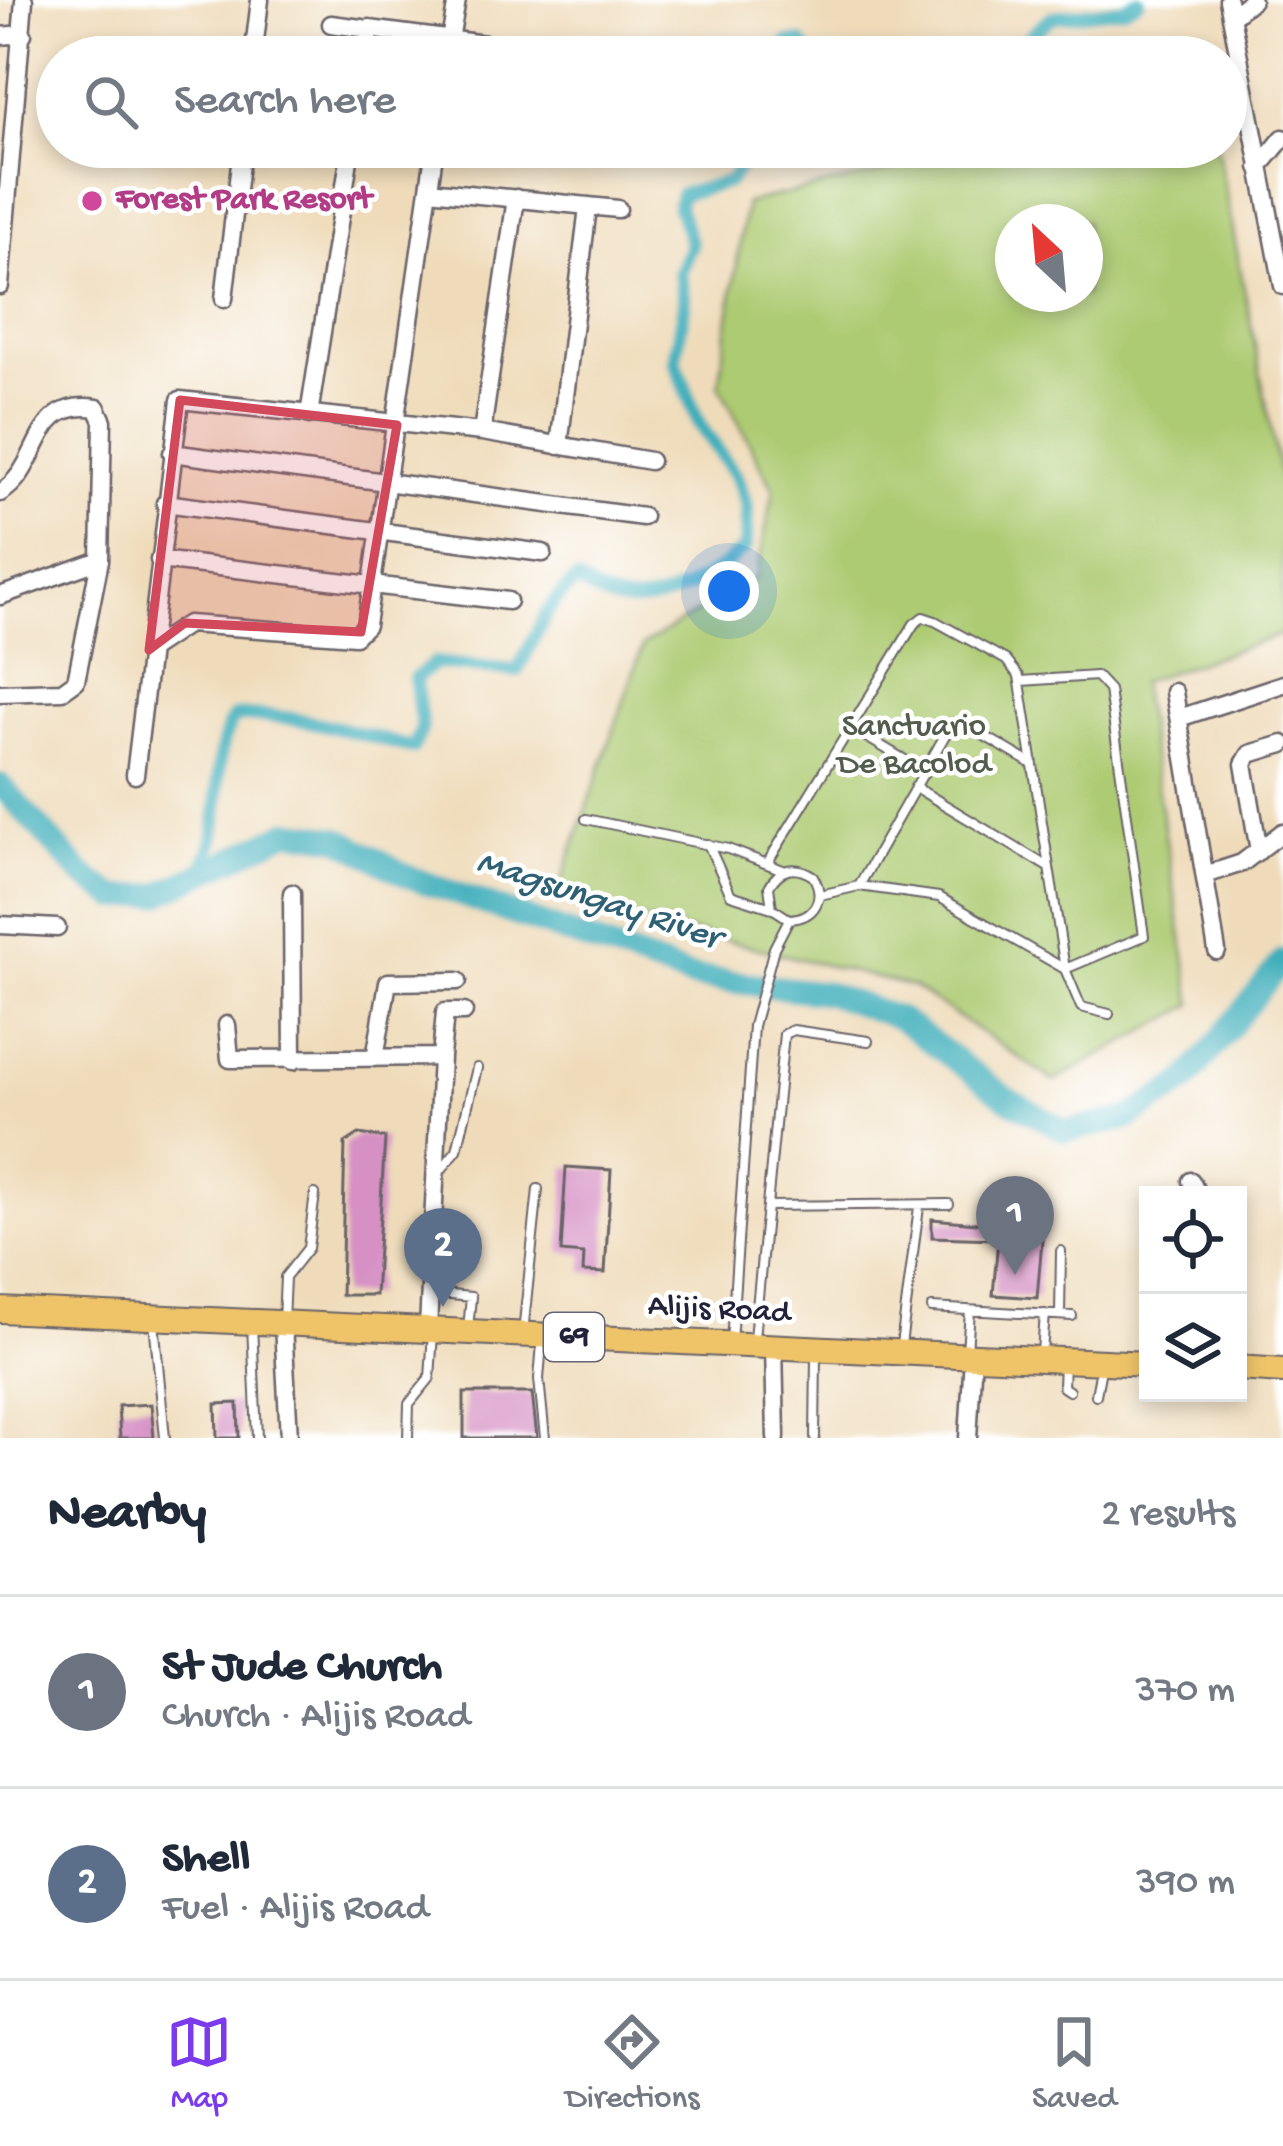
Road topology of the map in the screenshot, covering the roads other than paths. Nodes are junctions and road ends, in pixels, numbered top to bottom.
1 (24, 0) edge
2 (260, 0) edge
3 (457, 0) edge
4 (1252, 0) edge
5 (1230, 9) edge
6 (332, 24) dead end
7 (370, 28) junction
8 (23, 34) junction
9 (0, 36) edge
10 (256, 36) edge
11 (369, 36) edge
12 (401, 36) edge
13 (450, 36) edge
14 (1247, 102) edge
15 (1283, 139) edge
16 (1259, 167) junction
17 (240, 168) edge
18 (348, 168) edge
19 (432, 168) edge
20 (429, 190) junction
21 (516, 198) junction
22 (589, 207) junction
23 (618, 209) dead end
24 (1280, 249) edge
25 (0, 286) edge
26 (1283, 286) edge
27 (224, 299) dead end
28 (309, 415) junction
29 (397, 425) junction
30 (482, 432) junction
31 (560, 446) junction
32 (172, 453) junction
33 (650, 461) dead end
34 (390, 480) junction
35 (0, 493) edge
36 (165, 503) junction
37 (643, 517) dead end
38 (382, 533) junction
39 (543, 553) dead end
40 (100, 560) junction
41 (159, 560) junction
42 (372, 587) junction
43 (0, 596) edge
44 (508, 602) dead end
45 (149, 650) junction
46 (1021, 681) junction
47 (1283, 684) edge
48 (1174, 692) dead end
49 (0, 693) edge
50 (1179, 718) junction
51 (853, 729) junction
52 (1283, 743) edge
53 (1033, 764) junction
54 (925, 772) junction
55 (135, 775) dead end
56 (915, 788) junction
57 (586, 819) dead end
58 (1283, 832) edge
59 (707, 844) junction
60 (1259, 851) junction
61 (768, 862) junction
62 (1049, 868) junction
63 (783, 870) junction
64 (1205, 875) junction
65 (859, 886) junction
66 (292, 892) dead end
67 (820, 895) junction
68 (772, 908) junction
69 (789, 919) junction
70 (0, 925) edge
71 (57, 928) dead end
72 (1217, 951) dead end
73 (1065, 969) junction
74 (458, 981) dead end
75 (464, 1012) dead end
76 (1109, 1014) dead end
77 (227, 1025) dead end
78 (868, 1041) dead end
79 (441, 1057) junction
80 (375, 1058) junction
81 (293, 1060) junction
82 (477, 1068) dead end
83 (435, 1176) junction
84 (538, 1189) dead end
85 (315, 1194) dead end
86 (949, 1204) dead end
87 (767, 1207) junction
88 (919, 1207) junction
89 (472, 1246) dead end
90 (1060, 1251) dead end
91 (428, 1259) junction
92 (429, 1293) junction
93 (932, 1308) dead end
94 (0, 1310) edge
95 (970, 1311) junction
96 (1045, 1314) junction
97 (1060, 1315) junction
98 (1072, 1316) dead end
99 (154, 1320) junction
100 (252, 1322) junction
101 (283, 1324) junction
102 (430, 1330) junction
103 (468, 1332) junction
104 (533, 1335) junction
105 (753, 1345) junction
106 (816, 1348) junction
107 (900, 1352) junction
108 (970, 1356) junction
109 (1053, 1360) junction
110 (1102, 1362) junction
111 (1139, 1364) edge
112 (1247, 1369) edge
113 (1283, 1371) edge
114 (1069, 1391) dead end
115 (1096, 1395) dead end
116 (165, 1438) edge
117 (257, 1438) edge
118 (289, 1438) edge
119 (408, 1438) edge
120 (545, 1438) edge
121 (776, 1438) edge
122 (815, 1438) edge
123 (968, 1438) edge

1 - 8 street
2 - 10 street
3 - 13 street
4 - 5 street
6 - 7 street
7 - 11 street
7 - 12 street
8 - 9 street
8 - 25 street
14 - 16 street
15 - 16 street
16 - 24 street
17 - 27 street
18 - 28 street
19 - 20 street
20 - 21 street
20 - 29 street
21 - 22 street
21 - 30 street
22 - 23 street
22 - 31 street
24 - 26 street
28 - 29 street
28 - 32 street
29 - 30 street
29 - 34 street
30 - 31 street
31 - 33 street
32 - 34 street
32 - 36 street
34 - 37 street
34 - 38 street
35 - 40 street
36 - 38 street
36 - 41 street
38 - 39 street
38 - 42 street
40 - 43 street
40 - 49 street
41 - 42 street
41 - 45 street
42 - 44 street
42 - 45 street
45 - 55 street
46 - 51 lane
46 - 53 lane
46 - 73 lane
47 - 50 street
48 - 50 street
50 - 64 street
51 - 54 lane
51 - 61 lane
52 - 60 street
53 - 54 lane
53 - 62 lane
54 - 56 lane
56 - 62 lane
56 - 65 lane
57 - 59 lane
58 - 60 street
59 - 61 lane
59 - 68 lane
60 - 64 street
61 - 63 lane
62 - 73 lane
63 - 67 lane
63 - 68 lane
64 - 72 street
65 - 67 lane
65 - 73 lane
66 - 81 street
67 - 69 lane
68 - 69 lane
69 - 105 lane
70 - 71 street
73 - 76 lane
74 - 80 street
75 - 79 street
77 - 81 street
78 - 87 lane
79 - 80 street
79 - 83 street
80 - 81 street
82 - 83 lane
83 - 91 street
84 - 104 lane
85 - 101 lane
86 - 88 lane
87 - 88 lane
87 - 105 lane
88 - 107 lane
89 - 91 lane
90 - 97 lane
91 - 92 street
92 - 102 street
92 - 103 lane
93 - 95 lane
94 - 99 main road, Alijis Road / 69
95 - 96 lane
95 - 108 lane
96 - 97 lane
96 - 109 lane
97 - 98 lane
99 - 100 main road, Alijis Road / 69
99 - 116 lane
100 - 101 main road, Alijis Road / 69
100 - 117 lane
101 - 102 main road, Alijis Road / 69
101 - 118 street
102 - 103 main road, Alijis Road / 69
102 - 119 lane
103 - 104 main road, Alijis Road / 69
104 - 105 main road, Alijis Road / 69
104 - 120 lane
105 - 106 main road, Alijis Road / 69
105 - 121 street
106 - 107 main road, Alijis Road / 69
106 - 122 lane
107 - 108 main road, Alijis Road / 69
108 - 109 main road, Alijis Road / 69
108 - 123 street
109 - 110 main road, Alijis Road / 69
109 - 114 lane
110 - 111 main road, Alijis Road / 69
110 - 115 lane
112 - 113 main road

